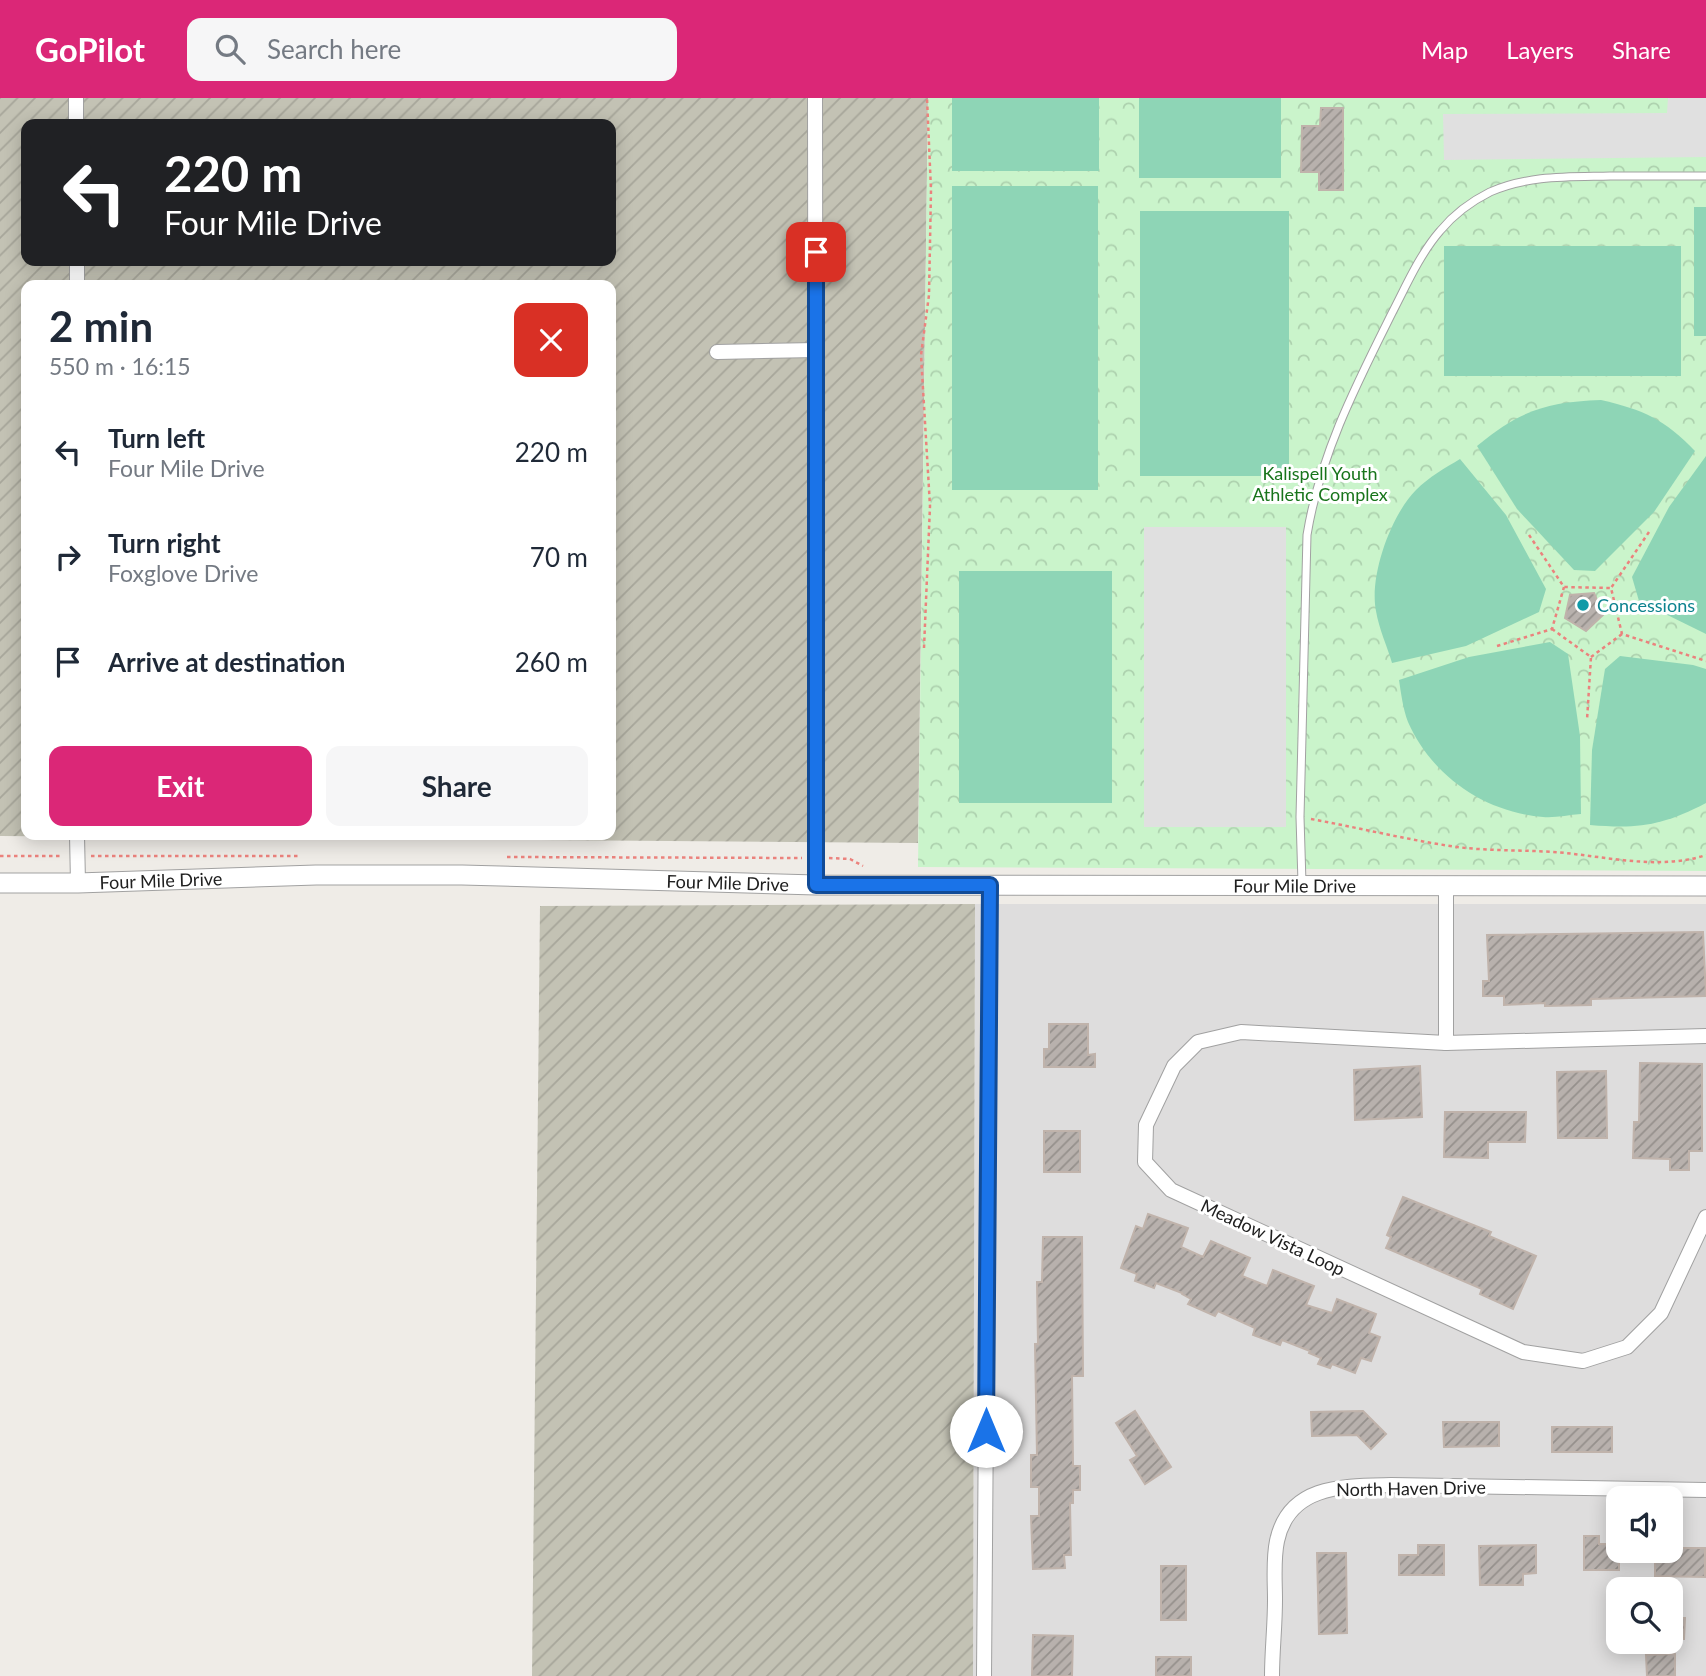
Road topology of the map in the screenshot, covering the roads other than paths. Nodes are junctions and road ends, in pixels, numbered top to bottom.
1 (76, 98) edge
2 (815, 98) edge
3 (76, 119) edge
4 (1706, 176) edge
5 (816, 351) junction
6 (717, 352) dead end
7 (77, 840) edge
8 (0, 883) edge
9 (78, 884) junction
10 (1302, 884) junction
11 (1446, 884) junction
12 (816, 885) junction
13 (990, 885) junction
14 (1706, 886) edge
15 (1706, 1036) edge
16 (1446, 1043) junction
17 (1706, 1217) edge
18 (1706, 1490) edge
19 (984, 1676) edge
20 (1272, 1676) edge

1 - 3 street
2 - 5 street
4 - 10 lane
5 - 6 street
5 - 12 street
7 - 9 street
8 - 9 street, Four Mile Drive
9 - 12 street, Four Mile Drive
10 - 11 street, Four Mile Drive
10 - 13 street, Four Mile Drive
11 - 14 street, Four Mile Drive
11 - 16 street
12 - 13 street, Four Mile Drive
13 - 19 street
15 - 16 street, Meadow Vista Loop
16 - 17 street, Meadow Vista Loop
18 - 20 street, North Haven Drive

